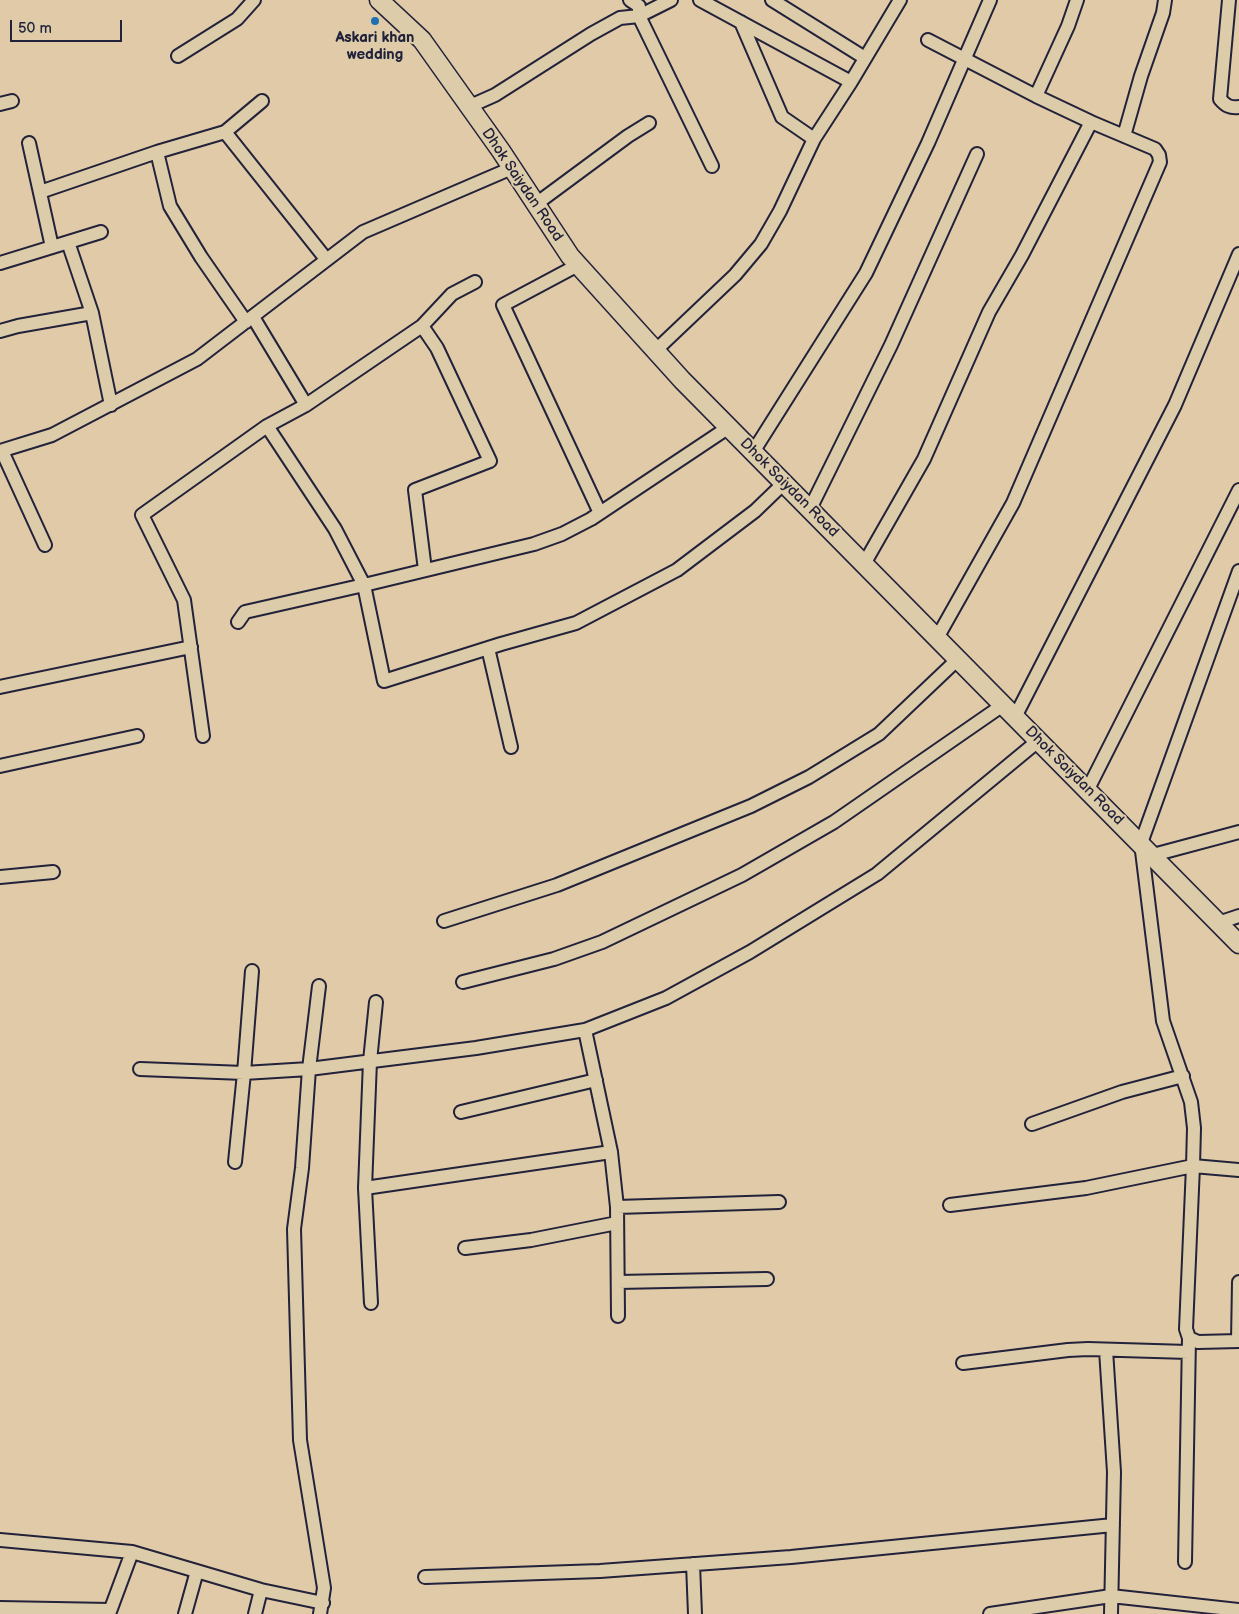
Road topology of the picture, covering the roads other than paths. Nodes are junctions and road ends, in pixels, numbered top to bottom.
1 (254, 0) edge
2 (379, 0) edge
3 (630, 0) edge
4 (671, 0) edge
5 (700, 0) edge
6 (772, 0) edge
7 (899, 0) edge
8 (990, 0) edge
9 (1077, 0) edge
10 (1165, 0) edge
11 (1229, 0) edge
12 (639, 16) junction
13 (741, 22) junction
14 (928, 40) dead end
15 (178, 56) dead end
16 (865, 58) junction
17 (965, 58) junction
18 (851, 82) junction
19 (1036, 96) junction
20 (262, 101) dead end
21 (468, 107) junction
22 (1239, 107) edge
23 (648, 122) dead end
24 (1091, 122) junction
25 (225, 132) junction
26 (1124, 136) junction
27 (814, 138) junction
28 (29, 143) dead end
29 (158, 152) junction
30 (977, 154) dead end
31 (712, 166) dead end
32 (512, 168) junction
33 (40, 192) junction
34 (536, 204) junction
35 (101, 232) dead end
36 (68, 242) junction
37 (52, 247) junction
38 (1239, 254) edge
39 (326, 259) junction
40 (0, 263) edge
41 (578, 265) junction
42 (475, 282) dead end
43 (92, 313) junction
44 (250, 319) junction
45 (422, 326) junction
46 (0, 331) edge
47 (655, 351) junction
48 (111, 405) junction
49 (306, 405) junction
50 (267, 426) junction
51 (729, 427) junction
52 (1, 451) edge
53 (753, 452) junction
54 (784, 483) junction
55 (1239, 490) edge
56 (810, 509) junction
57 (600, 513) junction
58 (45, 545) dead end
59 (864, 564) junction
60 (425, 570) junction
61 (1239, 571) edge
62 (364, 585) junction
63 (238, 622) dead end
64 (937, 638) junction
65 (191, 647) junction
66 (488, 648) junction
67 (958, 659) junction
68 (0, 687) edge
69 (1009, 711) junction
70 (137, 736) dead end
71 (203, 736) dead end
72 (1038, 741) junction
73 (511, 747) dead end
74 (0, 766) edge
75 (1087, 791) junction
76 (1239, 832) edge
77 (1147, 849) junction
78 (53, 872) dead end
79 (0, 877) edge
80 (1239, 916) edge
81 (444, 921) dead end
82 (1218, 923) junction
83 (1239, 944) edge
84 (252, 970) dead end
85 (462, 982) dead end
86 (319, 986) dead end
87 (376, 1002) dead end
88 (585, 1030) junction
89 (370, 1061) junction
90 (140, 1069) dead end
91 (309, 1069) junction
92 (244, 1073) junction
93 (1183, 1076) junction
94 (596, 1080) junction
95 (461, 1112) dead end
96 (1032, 1124) dead end
97 (611, 1152) junction
98 (235, 1162) dead end
99 (1193, 1166) junction
100 (1239, 1170) edge
101 (365, 1188) junction
102 (779, 1202) dead end
103 (950, 1205) dead end
104 (617, 1207) junction
105 (617, 1223) junction
106 (465, 1248) dead end
107 (767, 1279) dead end
108 (618, 1282) junction
109 (1239, 1282) edge
110 (371, 1303) dead end
111 (618, 1316) dead end
112 (1188, 1338) junction
113 (1238, 1341) edge
114 (1106, 1350) junction
115 (1188, 1352) junction
116 (963, 1363) dead end
117 (1113, 1525) junction
118 (0, 1540) edge
119 (132, 1552) junction
120 (1185, 1562) dead end
121 (693, 1564) junction
122 (197, 1571) junction
123 (425, 1577) dead end
124 (261, 1590) junction
125 (1111, 1596) junction
126 (0, 1608) edge
127 (321, 1609) edge
128 (1239, 1610) edge
129 (109, 1612) edge
130 (185, 1614) edge
131 (255, 1614) edge
132 (695, 1614) edge
133 (990, 1614) edge
134 (1111, 1614) edge

1 - 15 street
2 - 21 main road, Dhok Saiydan Road
3 - 12 street
4 - 12 street
5 - 13 street
6 - 16 street
7 - 16 street
8 - 17 street
9 - 19 street
10 - 26 street
11 - 22 street
12 - 21 street
12 - 31 street
13 - 18 street
13 - 27 street
14 - 17 street
16 - 18 street
17 - 19 street
17 - 53 street
18 - 27 street
19 - 24 street
20 - 25 street
21 - 32 main road, Dhok Saiydan Road
23 - 34 street
24 - 26 street
24 - 59 street
25 - 29 street
25 - 39 street
26 - 64 street
27 - 47 street
28 - 33 street
29 - 33 street
29 - 44 street
30 - 56 street
32 - 34 main road, Dhok Saiydan Road
32 - 39 street
33 - 37 street
34 - 41 main road, Dhok Saiydan Road
35 - 36 street
36 - 37 street
36 - 43 street
37 - 40 street
38 - 69 street
39 - 44 street
41 - 47 main road, Dhok Saiydan Road
41 - 57 street
42 - 45 street
43 - 46 street
43 - 48 street
44 - 48 street
44 - 49 street
45 - 49 street
45 - 60 street
47 - 51 main road, Dhok Saiydan Road
48 - 52 street
49 - 50 street
50 - 62 street
50 - 65 street
51 - 53 main road, Dhok Saiydan Road
51 - 57 street
52 - 58 street
53 - 54 main road, Dhok Saiydan Road
54 - 56 main road, Dhok Saiydan Road
54 - 66 street
55 - 75 street
56 - 59 main road, Dhok Saiydan Road
57 - 60 street
59 - 64 main road, Dhok Saiydan Road
60 - 62 street
61 - 77 street
62 - 63 street
62 - 66 street
64 - 67 main road, Dhok Saiydan Road
65 - 68 street
65 - 71 street
66 - 73 street
67 - 69 main road, Dhok Saiydan Road
67 - 81 street
69 - 72 main road, Dhok Saiydan Road
69 - 85 street
70 - 74 street
72 - 75 main road, Dhok Saiydan Road
72 - 88 street
75 - 77 main road, Dhok Saiydan Road
76 - 77 street
77 - 82 main road, Dhok Saiydan Road
77 - 93 street
78 - 79 street
80 - 82 street
82 - 83 main road, Dhok Saiydan Road
84 - 92 street
86 - 91 street
87 - 89 street
88 - 89 street
88 - 94 street
89 - 91 street
89 - 101 street
90 - 92 street
91 - 92 street
91 - 127 street
92 - 98 street
93 - 96 street
93 - 99 street
94 - 95 street
94 - 97 street
97 - 101 street
97 - 104 street
99 - 100 street
99 - 103 street
99 - 112 street
101 - 110 street
102 - 104 street
104 - 105 street
105 - 106 street
105 - 108 street
107 - 108 street
108 - 111 street
109 - 113 street
112 - 113 street
112 - 115 street
114 - 115 street
114 - 116 street
114 - 117 street
115 - 120 street
117 - 121 street
117 - 125 street
118 - 119 street
119 - 122 street
119 - 129 street
121 - 123 street
121 - 132 street
122 - 124 street
122 - 130 street
124 - 127 street
124 - 131 street
125 - 128 street
125 - 133 street
125 - 134 street
126 - 129 street

